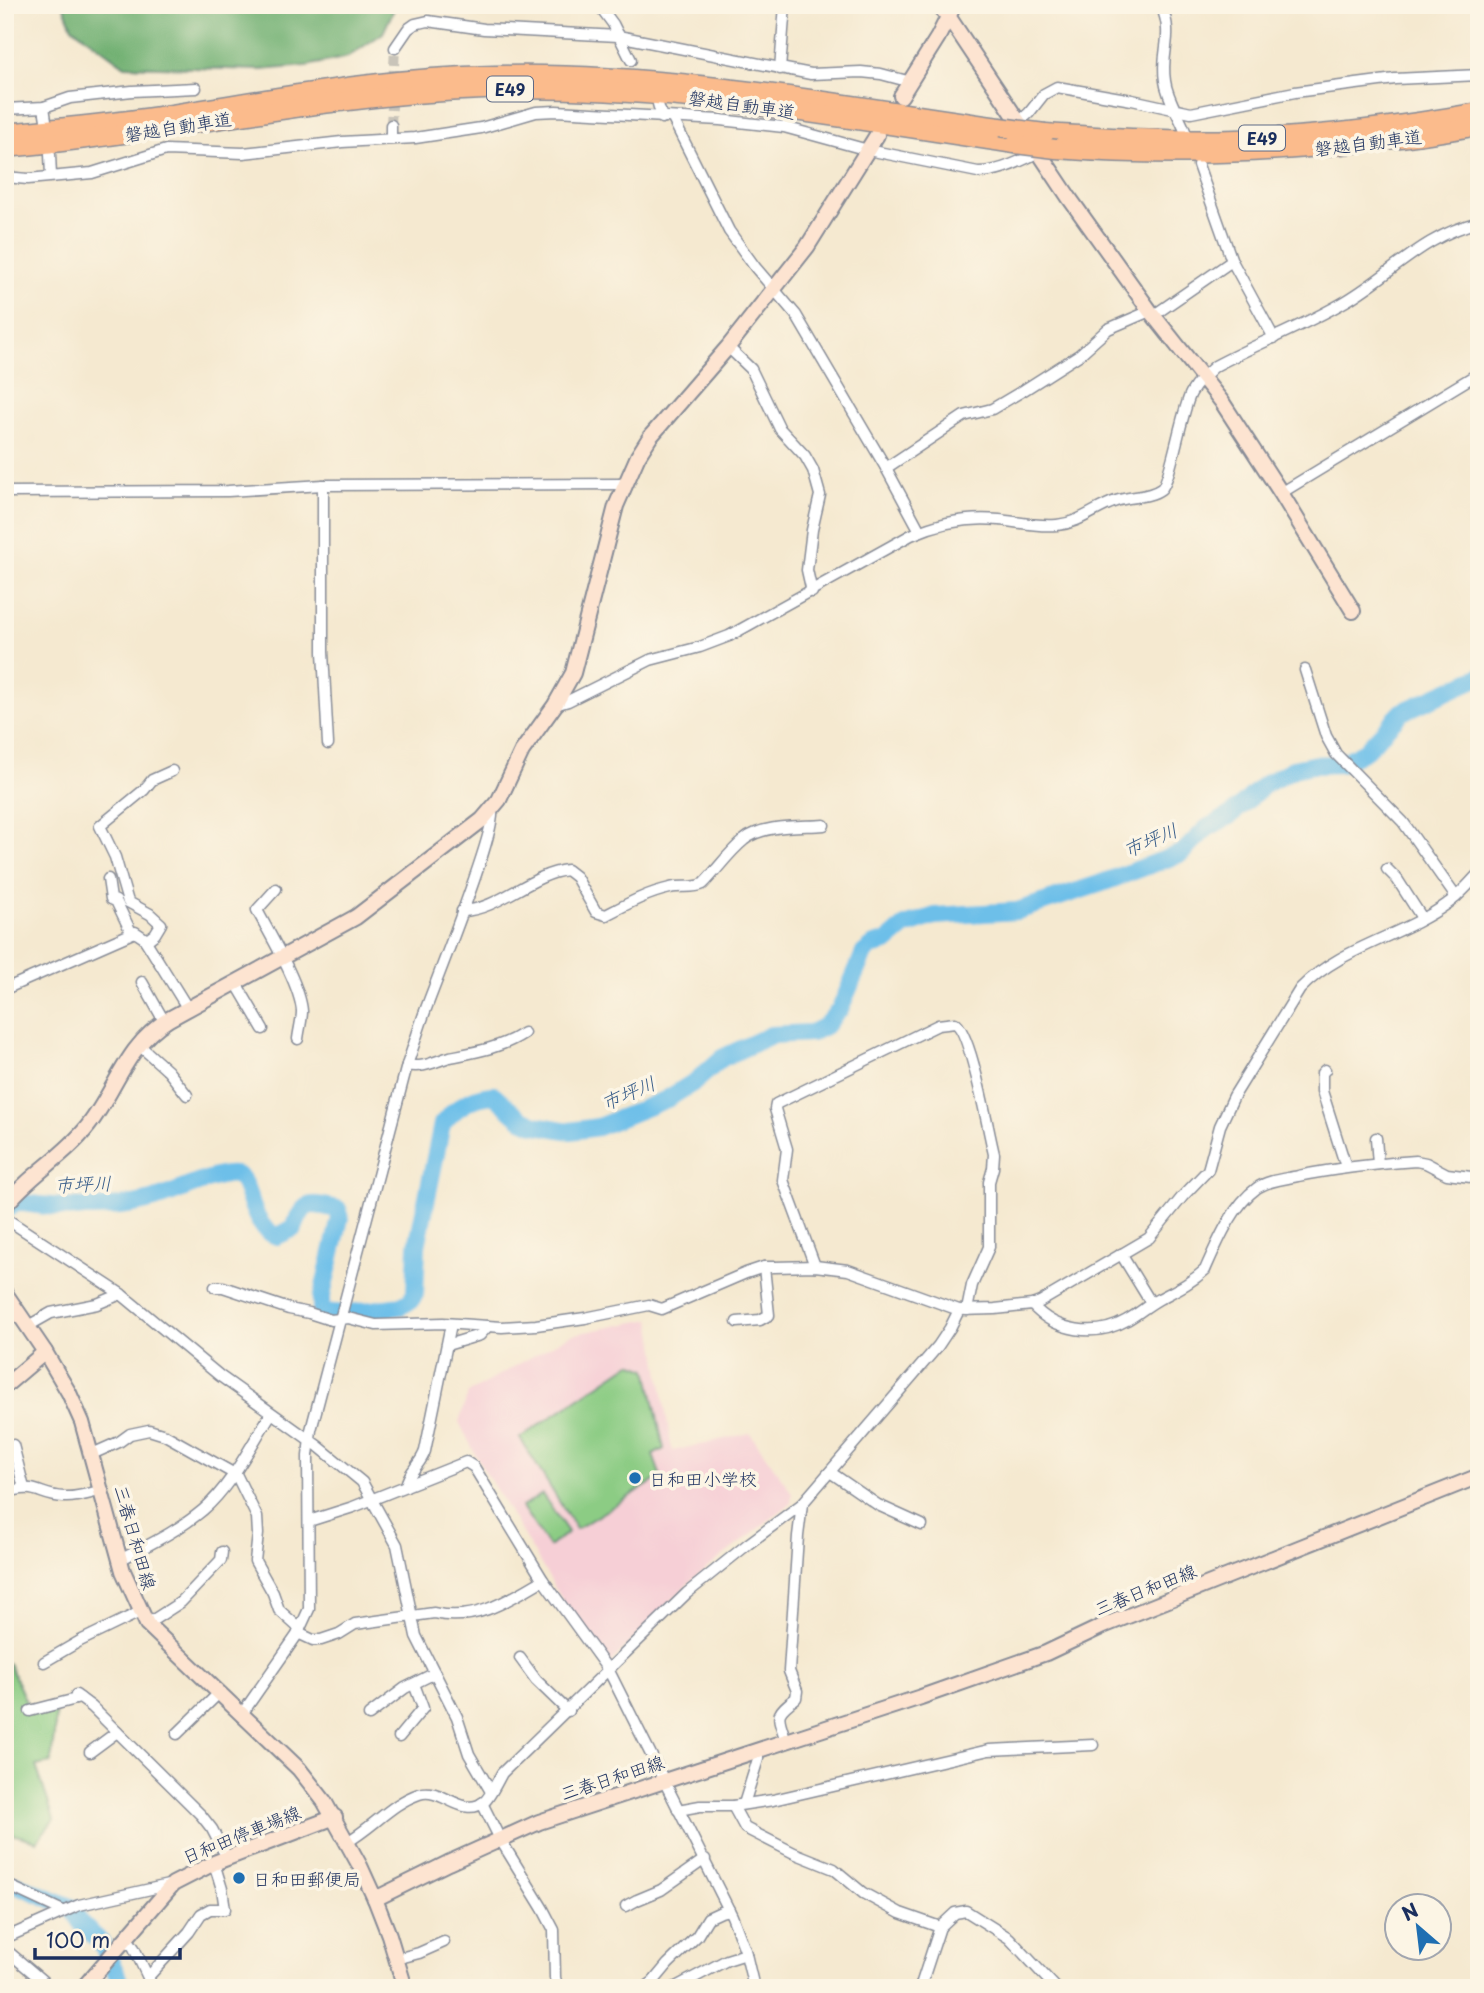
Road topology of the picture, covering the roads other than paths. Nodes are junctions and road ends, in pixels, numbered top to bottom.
1 (599, 5) edge
2 (785, 5) edge
3 (938, 5) edge
4 (1161, 5) edge
5 (1474, 5) edge
6 (951, 11) edge
7 (1479, 12) edge
8 (618, 36) junction
9 (395, 48) tunnel mouth
10 (631, 60) dead end
11 (780, 69) junction
12 (1479, 75) edge
13 (911, 82) junction
14 (196, 88) dead end
15 (901, 96) dead end
16 (658, 104) dead end
17 (44, 107) junction
18 (5, 109) edge
19 (1177, 110) junction
20 (1479, 111) edge
21 (662, 118) junction
22 (673, 118) junction
23 (46, 120) dead end
24 (1019, 122) junction
25 (391, 125) tunnel mouth
26 (1479, 126) edge
27 (1185, 131) dead end
28 (5, 133) edge
29 (877, 135) dead end
30 (391, 139) junction
31 (5, 148) edge
32 (868, 150) junction
33 (1048, 151) junction
34 (50, 154) dead end
35 (1198, 165) dead end
36 (51, 176) junction
37 (5, 177) edge
38 (1479, 222) edge
39 (1232, 261) junction
40 (775, 289) junction
41 (1152, 313) junction
42 (1274, 338) junction
43 (728, 347) junction
44 (1479, 373) edge
45 (1202, 377) junction
46 (886, 468) junction
47 (625, 484) junction
48 (323, 485) junction
49 (5, 492) edge
50 (1281, 493) junction
51 (920, 531) junction
52 (812, 592) junction
53 (1353, 611) dead end
54 (1305, 670) dead end
55 (555, 705) junction
56 (328, 744) dead end
57 (172, 771) dead end
58 (492, 810) junction
59 (824, 825) dead end
60 (1387, 869) dead end
61 (1479, 873) edge
62 (108, 879) dead end
63 (276, 889) dead end
64 (1456, 897) junction
65 (462, 911) junction
66 (1422, 918) junction
67 (131, 932) junction
68 (146, 942) junction
69 (282, 958) junction
70 (142, 982) dead end
71 (236, 983) junction
72 (5, 989) edge
73 (188, 1009) junction
74 (164, 1021) junction
75 (263, 1029) dead end
76 (524, 1033) dead end
77 (298, 1039) dead end
78 (138, 1044) junction
79 (407, 1065) junction
80 (1325, 1070) dead end
81 (187, 1095) dead end
82 (1376, 1138) dead end
83 (1378, 1164) junction
84 (1346, 1167) junction
85 (1479, 1178) edge
86 (5, 1206) edge
87 (5, 1218) edge
88 (1121, 1254) junction
89 (815, 1266) junction
90 (764, 1267) junction
91 (215, 1287) dead end
92 (5, 1293) edge
93 (121, 1294) junction
94 (1151, 1303) junction
95 (1032, 1306) junction
96 (963, 1310) junction
97 (340, 1320) junction
98 (737, 1322) dead end
99 (451, 1324) junction
100 (28, 1326) junction
101 (488, 1326) junction
102 (447, 1345) junction
103 (46, 1352) junction
104 (5, 1386) edge
105 (271, 1414) junction
106 (310, 1441) junction
107 (13, 1445) dead end
108 (92, 1454) junction
109 (234, 1472) junction
110 (830, 1472) junction
111 (1479, 1476) edge
112 (406, 1486) junction
113 (23, 1488) junction
114 (103, 1490) junction
115 (5, 1493) edge
116 (373, 1499) junction
117 (802, 1504) junction
118 (309, 1521) junction
119 (922, 1525) dead end
120 (222, 1552) dead end
121 (120, 1560) junction
122 (543, 1580) junction
123 (412, 1616) junction
124 (144, 1618) junction
125 (299, 1631) junction
126 (520, 1658) dead end
127 (44, 1662) dead end
128 (609, 1671) junction
129 (435, 1673) junction
130 (414, 1684) junction
131 (219, 1693) junction
132 (30, 1711) dead end
133 (568, 1711) junction
134 (242, 1714) junction
135 (369, 1715) dead end
136 (117, 1732) junction
137 (177, 1734) dead end
138 (399, 1737) dead end
139 (786, 1741) junction
140 (1093, 1745) dead end
141 (758, 1750) junction
142 (90, 1752) dead end
143 (662, 1780) junction
144 (490, 1790) junction
145 (482, 1802) junction
146 (739, 1805) junction
147 (678, 1810) junction
148 (335, 1817) junction
149 (500, 1839) junction
150 (347, 1842) junction
151 (705, 1859) junction
152 (220, 1860) junction
153 (5, 1884) edge
154 (173, 1884) junction
155 (375, 1899) junction
156 (626, 1906) dead end
157 (729, 1910) junction
158 (63, 1911) junction
159 (940, 1927) junction
160 (5, 1938) edge
161 (127, 1938) junction
162 (444, 1942) dead end
163 (5, 1949) edge
164 (746, 1954) junction
165 (396, 1959) junction
166 (148, 1977) junction
167 (51, 1988) edge
168 (83, 1988) edge
169 (153, 1988) edge
170 (405, 1988) edge
171 (558, 1988) edge
172 (645, 1988) edge
173 (674, 1988) edge
174 (754, 1988) edge
175 (920, 1988) edge
176 (1056, 1988) edge

1 - 8 street
2 - 11 street
3 - 6 main road
4 - 19 street
5 - 7 street
6 - 13 main road
6 - 24 main road
8 - 9 street
8 - 10 street
8 - 11 street
11 - 13 street
12 - 19 street
13 - 15 main road
14 - 17 street
16 - 21 street
17 - 18 street
17 - 23 street
19 - 24 street
19 - 27 street
20 - 28 highway, 磐越自動車道 / E49, bridge
21 - 22 street
21 - 30 street
22 - 32 street
22 - 40 street
24 - 33 main road
25 - 30 street
26 - 33 highway, 磐越自動車道 / E49
29 - 32 main road
30 - 36 street
31 - 33 highway, 磐越自動車道 / E49, bridge
32 - 33 street
32 - 40 main road
33 - 41 main road
34 - 36 street
35 - 39 street
36 - 37 street
38 - 42 street
39 - 41 street
39 - 42 street
40 - 43 main road
40 - 46 street
41 - 45 main road
41 - 46 street
42 - 45 street
43 - 47 main road
43 - 52 street
44 - 50 street
45 - 50 main road
45 - 51 street
46 - 51 street
47 - 48 street
47 - 55 main road
48 - 49 street
48 - 56 street
50 - 53 main road
51 - 52 street
52 - 55 street
54 - 64 street
55 - 58 main road
57 - 68 street
58 - 65 street
58 - 69 main road
59 - 65 street
60 - 66 street
61 - 64 street
62 - 67 street
63 - 69 street
64 - 66 street
65 - 79 street
66 - 88 street
67 - 68 street
67 - 72 street
68 - 73 street
69 - 71 main road
69 - 77 street
70 - 74 street
71 - 73 main road
71 - 75 street
73 - 74 main road
74 - 78 main road
76 - 79 street
78 - 81 street
78 - 86 main road
79 - 97 street
80 - 84 street
82 - 83 street
83 - 84 street
83 - 85 street
84 - 94 street
87 - 93 street
88 - 94 street
88 - 95 street
89 - 90 street
89 - 96 street
89 - 96 street
90 - 98 street
90 - 101 street
91 - 97 street
92 - 100 main road, 三春日和田線
93 - 100 street
93 - 105 street
94 - 95 street
95 - 96 street
96 - 110 street
97 - 99 street
97 - 106 street
99 - 101 street
99 - 102 street
100 - 103 main road, 三春日和田線
101 - 102 street
102 - 112 street
103 - 104 main road
103 - 108 main road, 三春日和田線
105 - 106 street
105 - 109 street
106 - 116 street
106 - 118 street
107 - 113 street
108 - 109 street
108 - 114 main road, 三春日和田線
109 - 121 street
109 - 125 street
110 - 117 street
110 - 119 street
111 - 139 main road, 三春日和田線
112 - 116 street
112 - 122 street
113 - 114 street
113 - 115 street
114 - 121 main road, 三春日和田線
116 - 118 street
116 - 123 street
117 - 128 street
117 - 139 street
118 - 125 street
120 - 124 street
121 - 124 main road, 三春日和田線
122 - 123 street
122 - 128 street
123 - 125 street
123 - 129 street
124 - 127 street
124 - 131 main road, 三春日和田線
125 - 134 street
126 - 133 street
128 - 133 street
128 - 143 street
129 - 130 street
129 - 144 street
130 - 135 street
130 - 138 street
131 - 134 main road, 三春日和田線
131 - 137 street
132 - 136 street
133 - 144 street
134 - 148 main road, 三春日和田線
136 - 142 street
136 - 152 street
139 - 141 main road, 三春日和田線
140 - 146 street
141 - 143 main road, 三春日和田線
141 - 146 street
143 - 147 street
143 - 149 main road, 三春日和田線
144 - 145 street
145 - 149 street
145 - 150 street
146 - 147 street
146 - 159 street
147 - 151 street
148 - 150 main road, 三春日和田線
148 - 152 main road, 日和田停車場線
149 - 155 main road, 三春日和田線
149 - 171 street
150 - 155 main road, 三春日和田線
151 - 156 street
151 - 157 street
152 - 154 main road, 日和田停車場線
152 - 166 street
153 - 158 street
154 - 158 street
154 - 161 main road, 日和田停車場線
155 - 165 main road
157 - 164 street
157 - 172 street
158 - 160 street
159 - 175 street
159 - 176 street
161 - 166 street
161 - 168 main road, 日和田停車場線
162 - 165 street
163 - 167 street
164 - 173 street
164 - 174 street
165 - 170 main road
166 - 169 street

